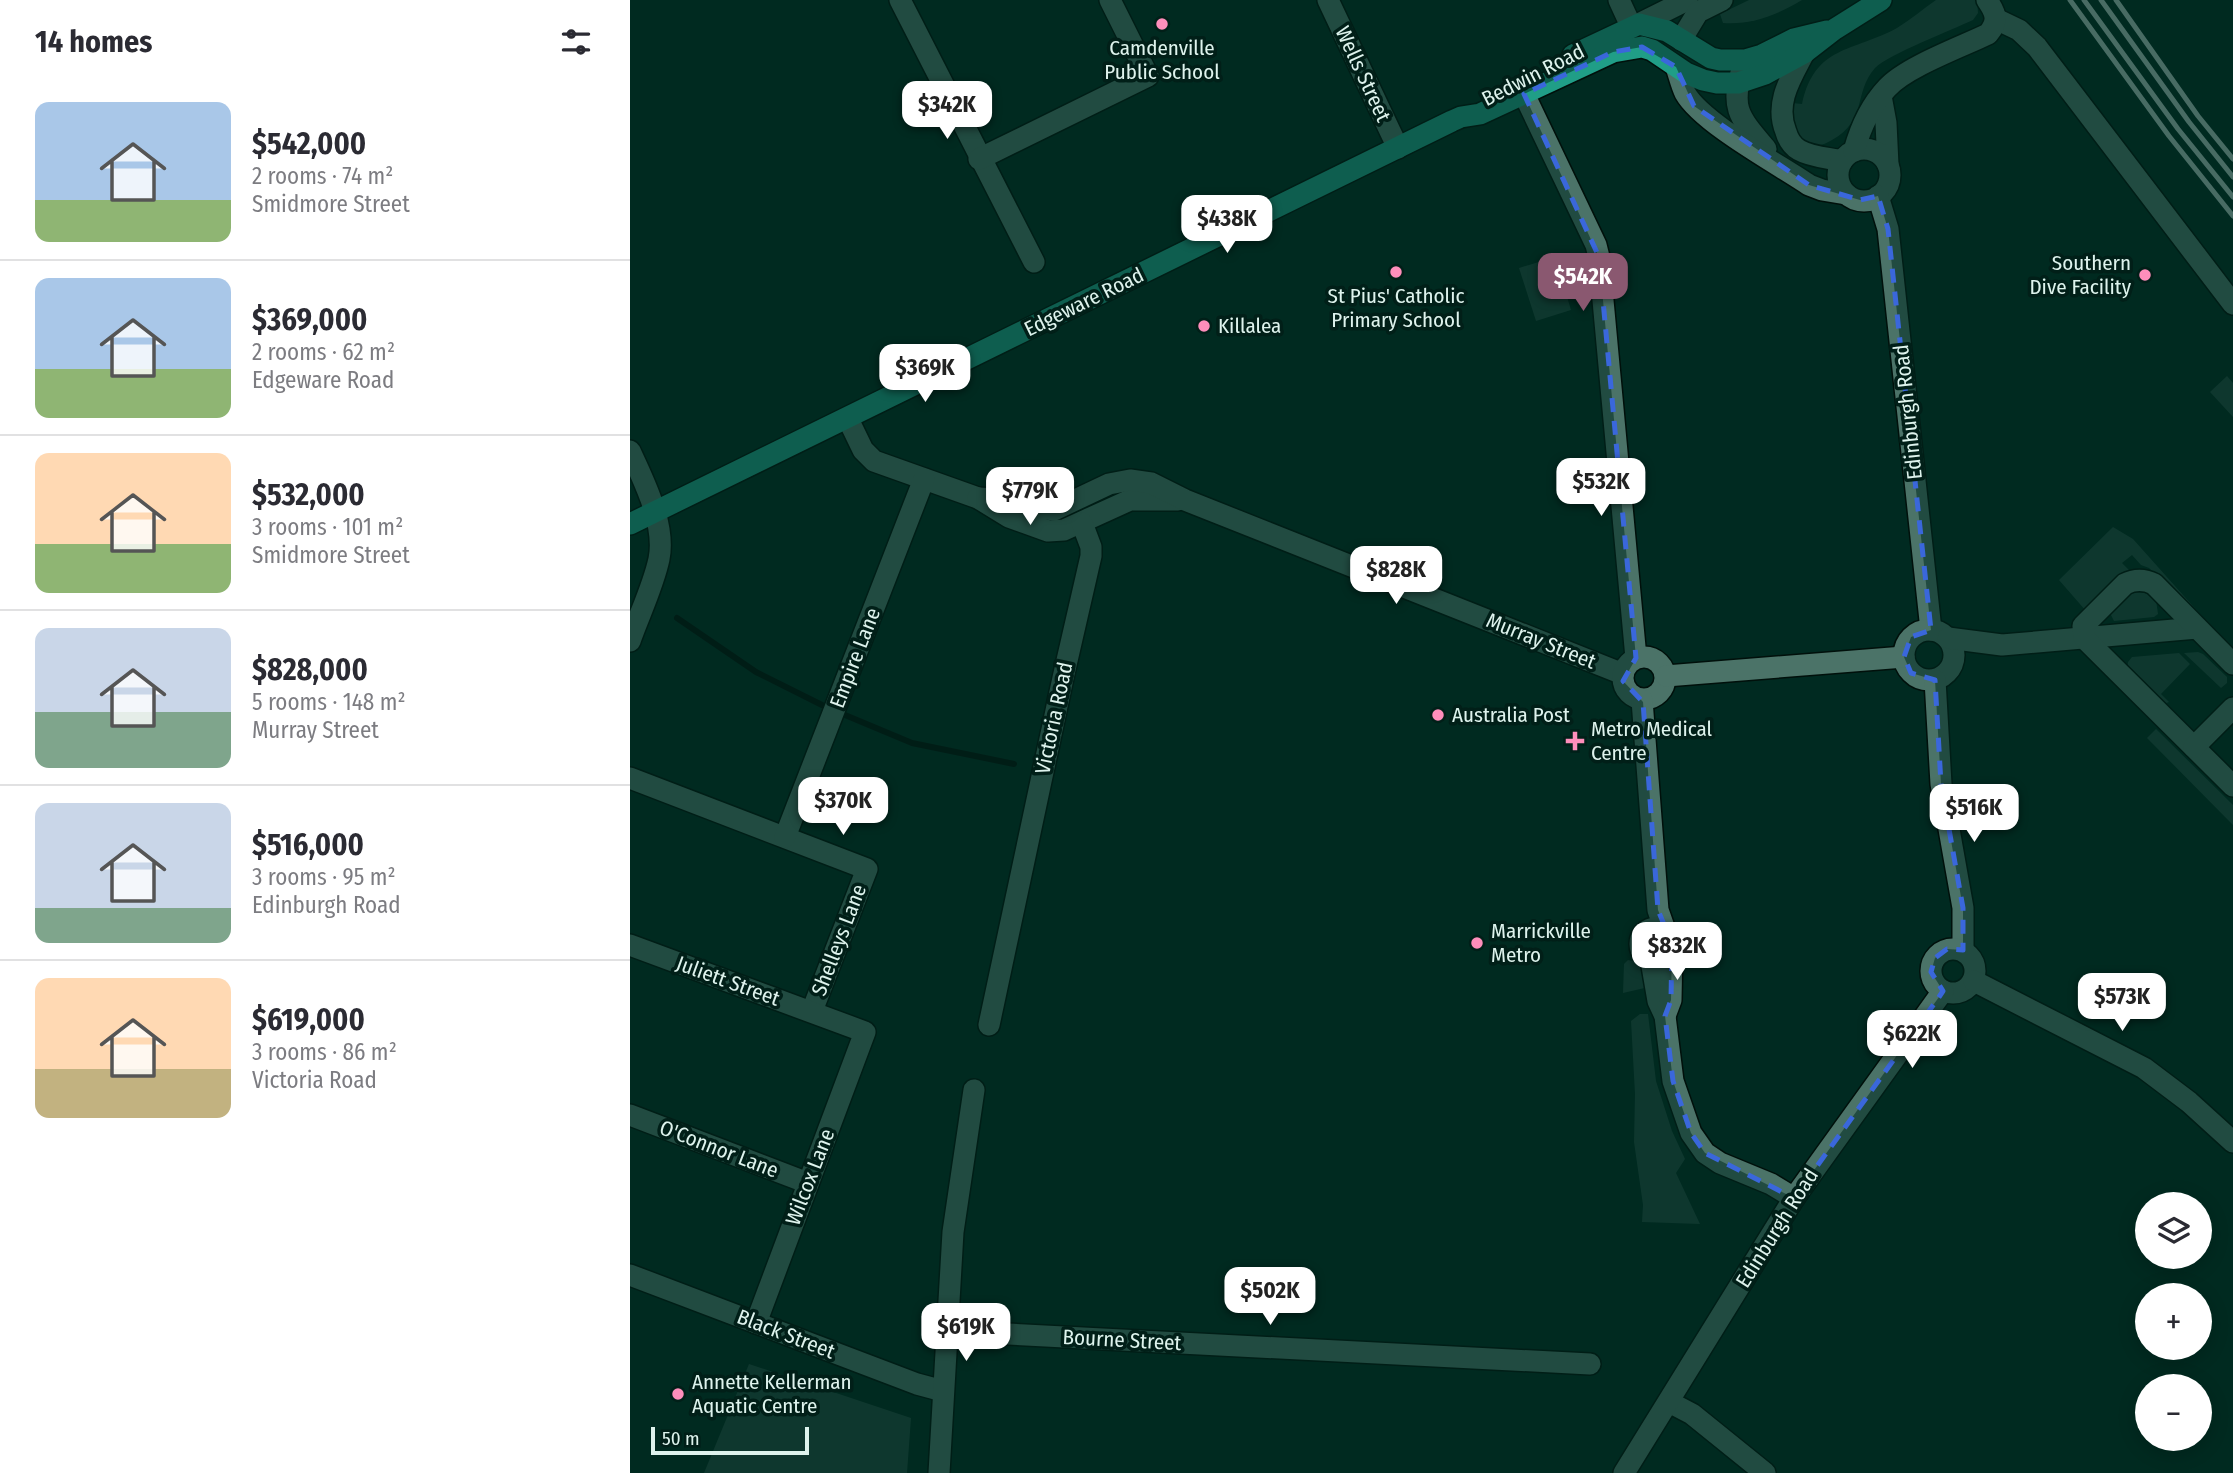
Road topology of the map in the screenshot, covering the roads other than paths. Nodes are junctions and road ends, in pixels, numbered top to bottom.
1 (900, 0) edge
2 (1110, 0) edge
3 (1328, 0) edge
4 (1619, 0) edge
5 (1687, 0) edge
6 (1722, 0) edge
7 (1881, 0) edge
8 (1992, 9) edge
9 (1635, 25) junction
10 (1835, 29) junction
11 (1681, 40) junction
12 (1804, 54) junction
13 (1745, 60) junction
14 (1676, 67) junction
15 (1738, 83) junction
16 (1524, 94) junction
17 (1881, 96) junction
18 (1461, 117) junction
19 (1398, 148) junction
20 (1848, 156) junction
21 (979, 159) junction
22 (1888, 165) junction
23 (1784, 168) junction
24 (1846, 194) junction
25 (1878, 197) junction
26 (1034, 262) dead end
27 (2233, 304) edge
28 (848, 419) junction
29 (630, 451) edge
30 (924, 479) junction
31 (978, 498) junction
32 (1185, 500) junction
33 (654, 511) junction
34 (1082, 523) junction
35 (630, 524) edge
36 (2197, 628) junction
37 (1940, 634) junction
38 (2084, 638) junction
39 (630, 641) edge
40 (2002, 645) junction
41 (1904, 657) junction
42 (2233, 664) edge
43 (1629, 666) junction
44 (1943, 673) junction
45 (1666, 676) junction
46 (1642, 699) junction
47 (2233, 708) edge
48 (2194, 747) junction
49 (630, 778) edge
50 (2233, 786) edge
51 (785, 837) junction
52 (1668, 940) junction
53 (630, 945) edge
54 (1963, 950) junction
55 (1651, 960) junction
56 (1974, 981) junction
57 (1943, 991) junction
58 (812, 1011) junction
59 (1665, 1016) junction
60 (989, 1025) dead end
61 (865, 1032) joint
62 (974, 1090) dead end
63 (630, 1115) edge
64 (2233, 1142) edge
65 (808, 1183) junction
66 (1794, 1198) junction
67 (630, 1275) edge
68 (755, 1323) junction
69 (948, 1331) junction
70 (1590, 1364) dead end
71 (943, 1391) junction
72 (1669, 1402) junction
73 (939, 1473) edge
74 (1624, 1473) edge
75 (1765, 1473) edge

1 - 21 street
2 - 21 street
3 - 19 street, Wells Street
4 - 9 street
5 - 9 street
6 - 11 street
7 - 10 main road, Bedwin Road
8 - 17 street
8 - 27 street
9 - 11 main road, Bedwin Road
9 - 18 main road, Bedwin Road
10 - 12 main road, Bedwin Road
10 - 13 main road, Bedwin Road
11 - 13 main road, Bedwin Road
12 - 15 main road, Bedwin Road
12 - 20 street
13 - 15 street
14 - 15 main road, Bedwin Road
14 - 16 main road, Bedwin Road
14 - 23 street
15 - 23 street
16 - 18 main road, Bedwin Road
16 - 43 street
17 - 20 street
17 - 22 street
18 - 19 main road, Edgeware Road
19 - 28 main road, Edgeware Road
20 - 22 street
20 - 24 street
21 - 26 street
22 - 25 street
23 - 24 street
24 - 25 street
25 - 37 street, Edinburgh Road
28 - 30 street
28 - 33 main road, Edgeware Road
29 - 33 street
30 - 31 street
30 - 51 street, Empire Lane
31 - 32 street, Murray Street
31 - 34 street
32 - 34 street, Murray Street
32 - 43 street, Murray Street
33 - 35 main road, Edgeware Road
33 - 39 street
34 - 60 street, Victoria Road
36 - 38 street
36 - 38 street
36 - 42 street
37 - 40 street
37 - 41 street
37 - 44 street
38 - 40 street
38 - 48 street
40 - 44 street
41 - 44 street
41 - 45 street
43 - 45 street
43 - 46 street
44 - 54 street
45 - 46 street
46 - 52 street
47 - 48 street
48 - 50 street
49 - 51 street, Shelleys Lane
51 - 58 street, Shelleys Lane
52 - 55 street
52 - 55 street
52 - 59 street
53 - 58 street, Juliett Street
54 - 56 street
54 - 57 street
55 - 59 street
56 - 57 street
56 - 64 street
57 - 66 street, Edinburgh Road
58 - 61 street, Juliett Street
59 - 66 street
61 - 65 street, Wilcox Lane
62 - 69 street
63 - 65 street, O'Connor Lane
65 - 68 street, Wilcox Lane
66 - 72 street, Edinburgh Road
67 - 68 street, Black Street
68 - 71 street, Black Street
69 - 70 street, Bourne Street
69 - 71 street
71 - 73 street
72 - 74 street, Edinburgh Road
72 - 75 street

